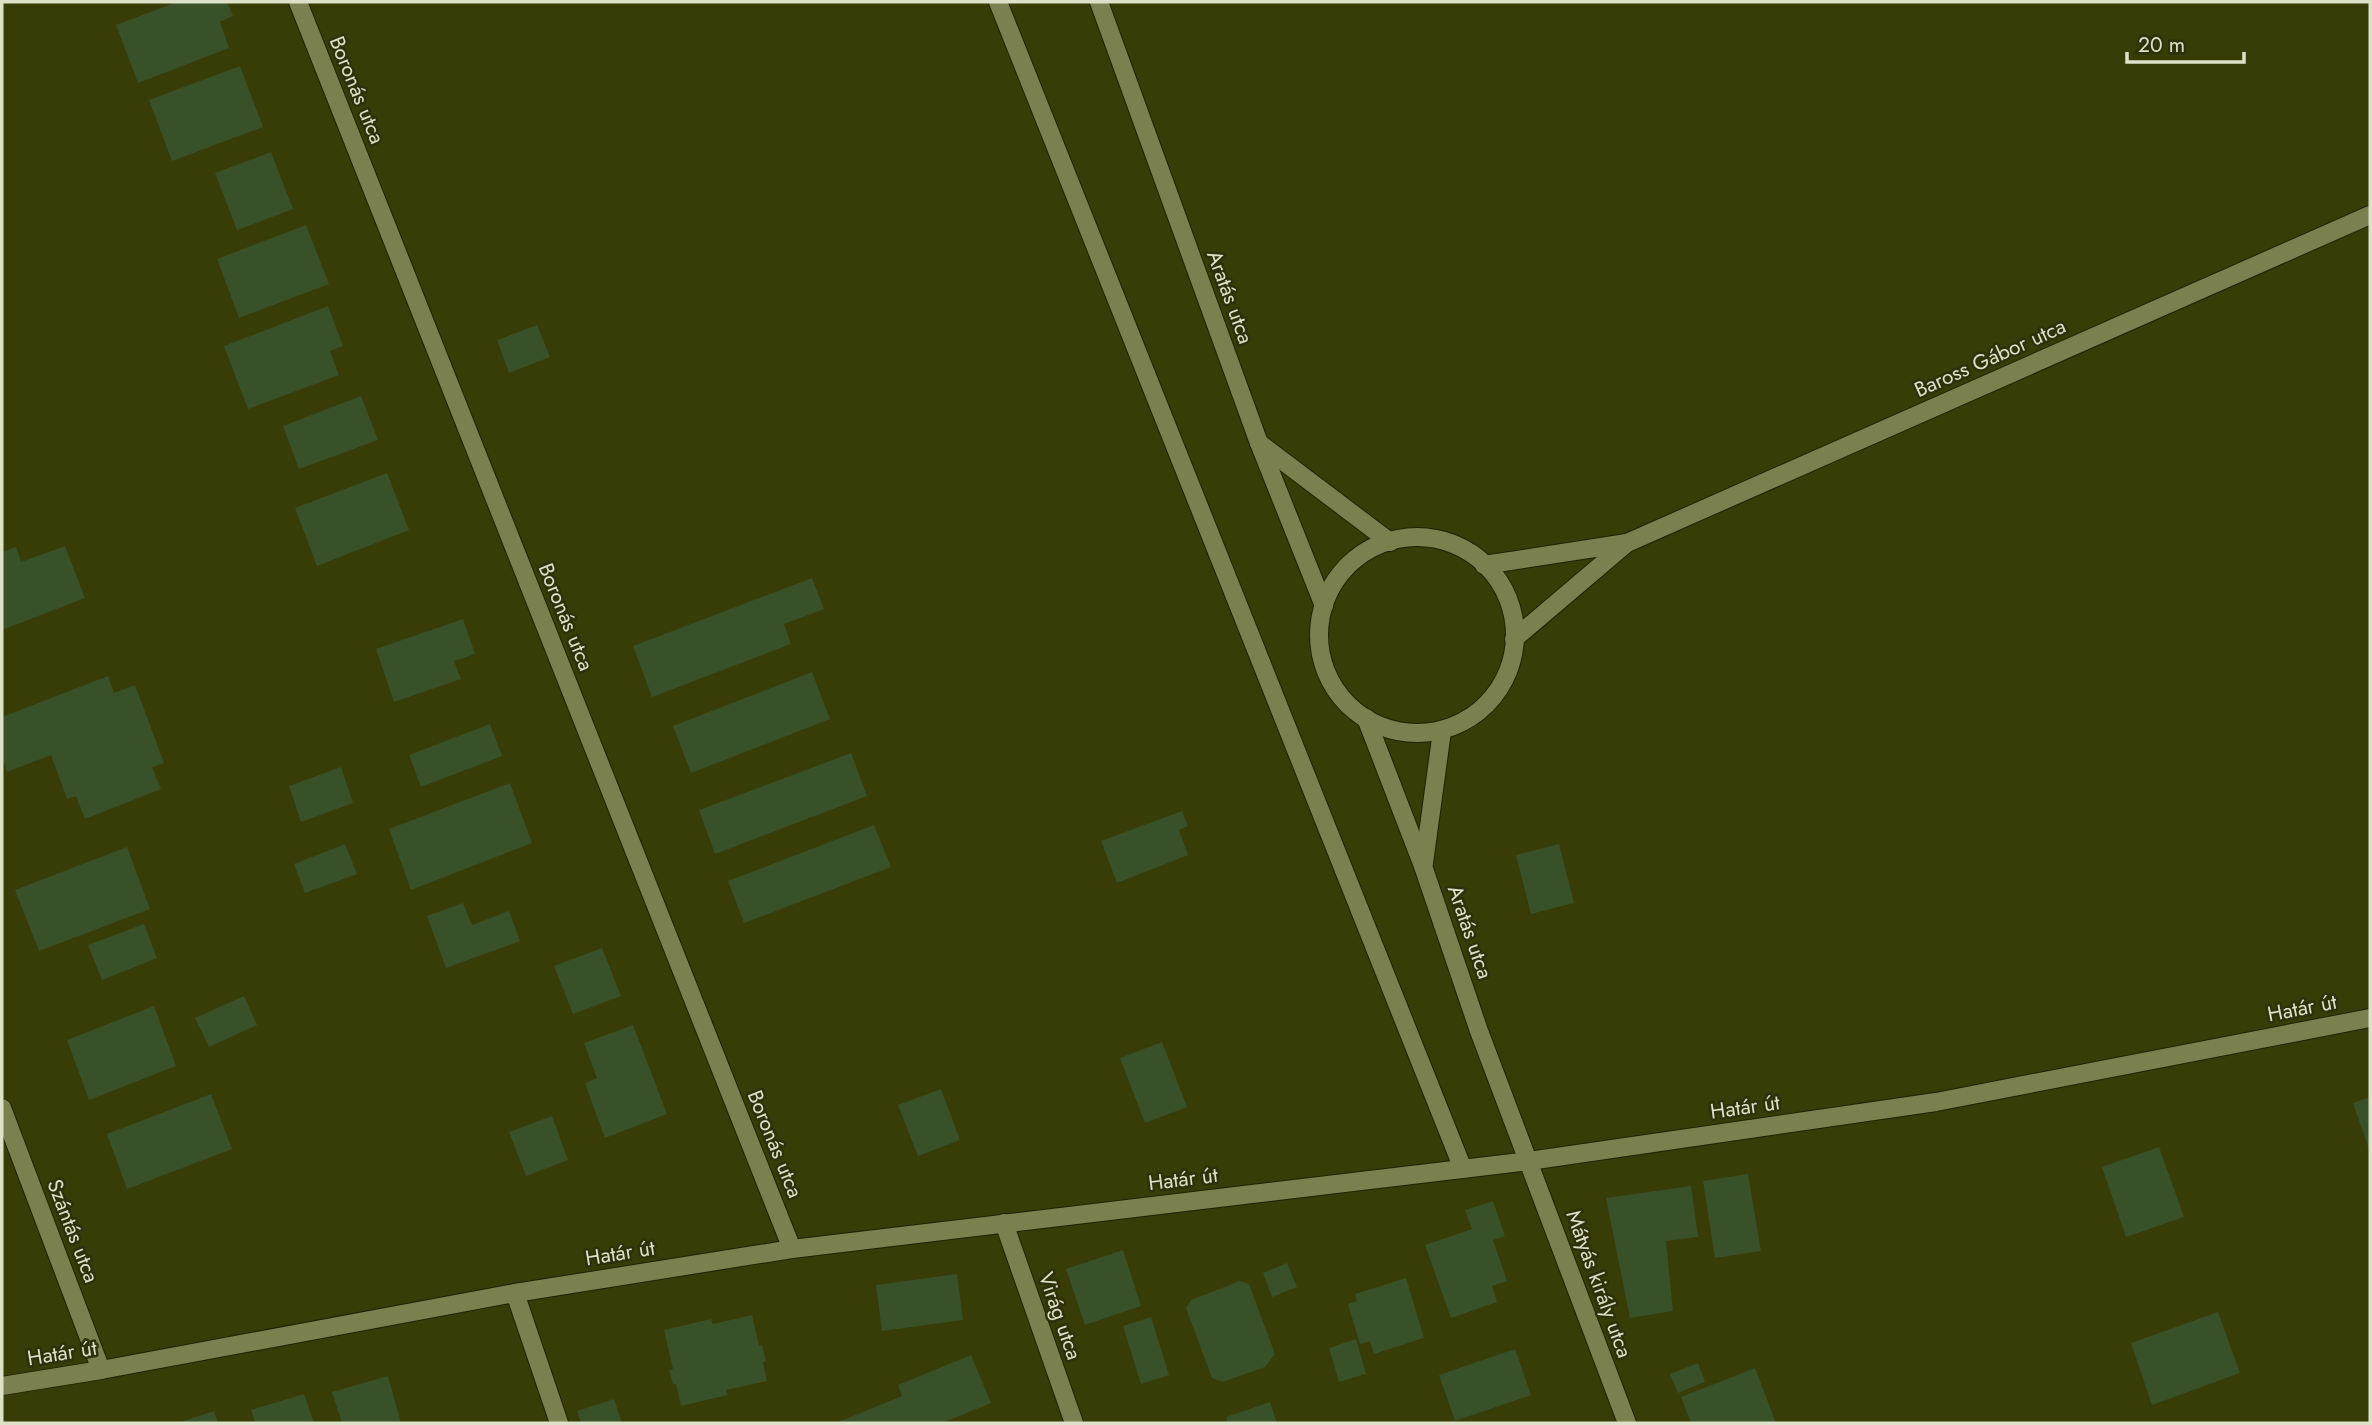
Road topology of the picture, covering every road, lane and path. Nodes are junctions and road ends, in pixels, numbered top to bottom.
1 (298, 2) edge
2 (998, 2) edge
3 (1099, 2) edge
4 (2370, 215) edge
5 (1259, 443) junction
6 (1390, 542) junction
7 (1627, 543) junction
8 (1484, 565) junction
9 (1324, 606) junction
10 (1514, 639) junction
11 (1366, 718) junction
12 (1443, 731) junction
13 (1423, 866) junction
14 (2370, 1018) edge
15 (2, 1108) edge
16 (1529, 1161) junction
17 (1463, 1169) junction
18 (1004, 1223) junction
19 (792, 1249) junction
20 (515, 1293) junction
21 (101, 1370) junction
22 (2, 1386) edge
23 (559, 1423) edge
24 (1074, 1423) edge
25 (1627, 1423) edge

1 - 19 street, Boronás utca
2 - 17 street
3 - 5 street, Aratás utca
4 - 7 street, Baross Gábor utca
5 - 6 street
5 - 9 street, Aratás utca
6 - 8 street
6 - 9 street
7 - 8 street
7 - 10 street
8 - 10 street
9 - 11 street
10 - 12 street
11 - 12 street
11 - 13 street, Aratás utca
12 - 13 street
13 - 16 street, Aratás utca
14 - 16 street, Határ út
15 - 21 street, Szántás utca
16 - 17 street, Határ út
16 - 25 street, Mátyás király utca
17 - 18 street, Határ út
18 - 19 street, Határ út
18 - 24 street, Virág utca
19 - 20 street, Határ út
20 - 21 street, Határ út
20 - 23 street
21 - 22 street, Határ út

